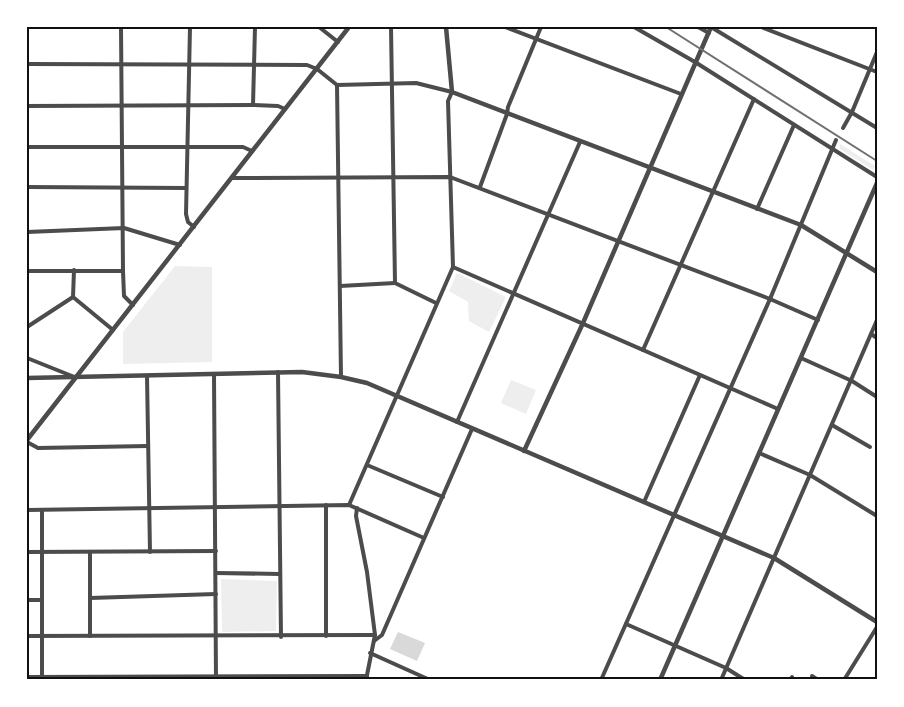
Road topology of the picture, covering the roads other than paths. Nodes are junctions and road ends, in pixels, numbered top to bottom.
1 (121, 27) edge
2 (189, 27) edge
3 (255, 27) edge
4 (319, 27) edge
5 (350, 27) edge
6 (391, 27) edge
7 (447, 27) edge
8 (505, 27) edge
9 (541, 27) edge
10 (634, 27) edge
11 (698, 27) edge
12 (711, 27) edge
13 (761, 27) edge
14 (709, 33) junction
15 (536, 39) junction
16 (338, 42) junction
17 (877, 52) edge
18 (696, 62) junction
19 (27, 64) edge
20 (121, 64) junction
21 (189, 64) junction
22 (254, 64) junction
23 (317, 69) junction
24 (870, 69) junction
25 (877, 72) edge
26 (392, 83) junction
27 (337, 85) junction
28 (453, 93) junction
29 (681, 94) junction
30 (754, 99) junction
31 (253, 105) junction
32 (27, 106) edge
33 (122, 106) junction
34 (188, 106) junction
35 (286, 109) junction
36 (852, 112) junction
37 (507, 114) junction
38 (794, 125) junction
39 (843, 128) dead end
40 (877, 128) edge
41 (836, 140) dead end
42 (580, 142) junction
43 (27, 147) edge
44 (122, 147) junction
45 (188, 147) junction
46 (833, 149) junction
47 (253, 152) junction
48 (649, 168) junction
49 (339, 177) junction
50 (394, 177) junction
51 (450, 177) junction
52 (877, 177) edge
53 (232, 178) junction
54 (877, 183) edge
55 (27, 187) edge
56 (480, 187) junction
57 (123, 188) junction
58 (186, 188) junction
59 (712, 192) junction
60 (757, 209) junction
61 (548, 214) junction
62 (801, 225) junction
63 (195, 227) junction
64 (124, 228) junction
65 (27, 232) edge
66 (617, 241) junction
67 (180, 245) junction
68 (847, 253) junction
69 (681, 265) junction
70 (453, 267) junction
71 (74, 270) junction
72 (27, 271) edge
73 (123, 272) junction
74 (877, 272) edge
75 (394, 283) junction
76 (340, 286) junction
77 (513, 292) junction
78 (73, 297) junction
79 (770, 298) junction
80 (436, 303) junction
81 (133, 304) junction
82 (818, 320) junction
83 (877, 320) edge
84 (583, 323) junction
85 (27, 327) edge
86 (114, 330) junction
87 (871, 334) junction
88 (877, 338) edge
89 (643, 350) junction
90 (27, 358) edge
91 (801, 358) junction
92 (278, 372) junction
93 (214, 374) junction
94 (700, 375) junction
95 (147, 376) junction
96 (342, 377) junction
97 (27, 378) edge
98 (76, 378) junction
99 (852, 381) junction
100 (730, 388) junction
101 (396, 395) junction
102 (877, 396) edge
103 (778, 409) junction
104 (457, 422) junction
105 (832, 425) junction
106 (472, 429) junction
107 (27, 441) edge
108 (148, 446) junction
109 (870, 447) dead end
110 (525, 451) junction
111 (759, 453) junction
112 (366, 465) junction
113 (810, 475) junction
114 (443, 497) junction
115 (644, 502) junction
116 (327, 505) junction
117 (349, 505) junction
118 (216, 507) junction
119 (279, 507) junction
120 (148, 508) junction
121 (357, 508) junction
122 (27, 510) edge
123 (42, 510) junction
124 (674, 515) junction
125 (877, 516) edge
126 (723, 535) junction
127 (424, 538) junction
128 (216, 551) junction
129 (27, 552) edge
130 (42, 552) junction
131 (90, 552) junction
132 (150, 552) junction
133 (774, 558) junction
134 (216, 573) junction
135 (280, 574) junction
136 (216, 594) junction
137 (90, 598) junction
138 (27, 600) edge
139 (42, 600) junction
140 (877, 622) edge
141 (626, 624) junction
142 (877, 627) edge
143 (27, 636) edge
144 (42, 636) junction
145 (90, 636) junction
146 (216, 636) junction
147 (326, 636) junction
148 (281, 637) junction
149 (375, 638) junction
150 (675, 645) junction
151 (370, 653) junction
152 (726, 668) junction
153 (812, 676) dead end
154 (27, 677) edge
155 (42, 678) edge
156 (216, 678) edge
157 (367, 678) edge
158 (430, 680) edge
159 (601, 680) edge
160 (660, 680) edge
161 (721, 680) edge
162 (745, 680) edge
163 (818, 680) edge
164 (844, 680) edge

1 - 20 street
2 - 21 street
3 - 22 street
4 - 16 street
5 - 16 street
6 - 26 street
7 - 28 street
8 - 15 street
9 - 15 street
10 - 18 street
11 - 14 street
12 - 14 street
12 - 36 street
13 - 24 street
14 - 18 street
15 - 29 street
15 - 37 street
16 - 23 street
17 - 24 street
18 - 29 street
18 - 30 street
19 - 20 street
20 - 21 street
20 - 33 street
21 - 22 street
21 - 34 street
22 - 23 street
22 - 31 street
23 - 27 street
23 - 35 street
24 - 25 street
24 - 36 street
26 - 27 street
26 - 28 street
26 - 50 street
27 - 49 street
28 - 37 street
28 - 51 street
29 - 48 street
30 - 38 street
30 - 59 street
31 - 34 street
31 - 35 street
32 - 33 street
33 - 34 street
33 - 44 street
34 - 45 street
35 - 47 street
36 - 39 street
36 - 40 street
37 - 42 street
37 - 56 street
38 - 46 street
38 - 60 street
41 - 46 street
42 - 48 street
42 - 61 street
43 - 44 street
44 - 45 street
44 - 57 street
45 - 47 street
45 - 58 street
46 - 52 street
46 - 62 street
47 - 53 street
48 - 59 street
48 - 66 street
49 - 50 street
49 - 53 street
49 - 76 street
50 - 51 street
50 - 75 street
51 - 56 street
51 - 70 street
53 - 63 street
54 - 68 street
55 - 57 street
56 - 61 street
57 - 58 street
57 - 64 street
58 - 63 street
59 - 60 street
59 - 69 street
60 - 62 street
61 - 66 street
61 - 77 street
62 - 68 street
62 - 79 street
63 - 67 street
64 - 65 street
64 - 67 street
64 - 73 street
66 - 69 street
66 - 84 street
67 - 81 street
68 - 74 street
68 - 82 street
69 - 79 street
69 - 89 street
70 - 77 street
70 - 80 street
71 - 72 street
71 - 73 street
71 - 78 street
73 - 81 street
75 - 76 street
75 - 80 street
76 - 96 street
77 - 84 street
77 - 104 street
78 - 85 street
78 - 86 street
79 - 82 street
79 - 100 street
80 - 101 street
81 - 86 street
82 - 91 street
83 - 87 street
84 - 89 street
84 - 110 street
86 - 98 street
87 - 88 street
87 - 99 street
89 - 94 street
90 - 98 street
91 - 99 street
91 - 103 street
92 - 93 street
92 - 96 street
92 - 119 street
93 - 95 street
93 - 118 street
94 - 100 street
94 - 115 street
95 - 98 street
95 - 108 street
96 - 101 street
97 - 98 street
98 - 107 street
99 - 102 street
99 - 105 street
100 - 103 street
100 - 124 street
101 - 104 street
101 - 112 street
103 - 111 street
104 - 106 street
105 - 109 street
105 - 113 street
106 - 110 street
106 - 114 street
107 - 108 street
108 - 120 street
110 - 115 street
111 - 113 street
111 - 126 street
112 - 114 street
112 - 117 street
113 - 125 street
113 - 133 street
114 - 127 street
115 - 124 street
116 - 117 street
116 - 119 street
116 - 147 street
117 - 121 street
118 - 119 street
118 - 120 street
118 - 128 street
119 - 135 street
120 - 123 street
120 - 132 street
121 - 127 street
121 - 149 street
122 - 123 street
123 - 130 street
124 - 126 street
124 - 141 street
126 - 133 street
126 - 150 street
127 - 149 street
128 - 132 street
128 - 134 street
129 - 130 street
130 - 131 street
130 - 139 street
131 - 132 street
131 - 137 street
133 - 140 street
133 - 152 street
134 - 135 street
134 - 136 street
135 - 148 street
136 - 137 street
136 - 146 street
137 - 145 street
138 - 139 street
139 - 144 street
141 - 150 street
141 - 159 street
142 - 164 street
143 - 144 street
144 - 145 street
144 - 155 street
145 - 146 street
146 - 148 street
146 - 156 street
147 - 148 street
147 - 149 street
149 - 151 street
150 - 152 street
150 - 160 street
151 - 157 street
151 - 158 street
152 - 161 street
152 - 162 street
153 - 163 street
154 - 155 street
155 - 156 street
156 - 157 street

